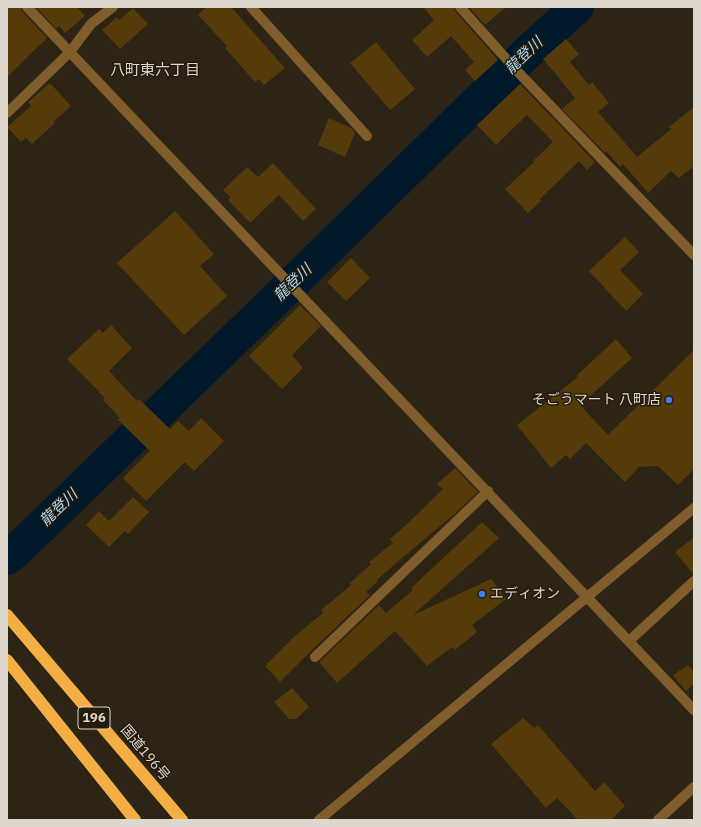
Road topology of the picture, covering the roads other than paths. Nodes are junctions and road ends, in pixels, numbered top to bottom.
1 (27, 7) edge
2 (113, 7) edge
3 (251, 7) edge
4 (460, 7) edge
5 (70, 52) junction
6 (7, 113) edge
7 (367, 136) dead end
8 (694, 255) edge
9 (488, 492) junction
10 (694, 508) edge
11 (694, 582) edge
12 (588, 597) junction
13 (7, 615) edge
14 (629, 641) junction
15 (315, 657) dead end
16 (7, 660) edge
17 (694, 710) edge
18 (694, 787) edge
19 (135, 820) edge
20 (182, 820) edge
21 (319, 820) edge
22 (658, 820) edge

1 - 5 street
2 - 5 street
3 - 7 street
4 - 8 street
5 - 6 street
5 - 9 street
9 - 12 street
9 - 15 street
10 - 12 street
11 - 14 street
12 - 14 street
12 - 21 street
13 - 20 highway, 国道196号 / 196
14 - 17 street
16 - 19 highway, 196
18 - 22 street

